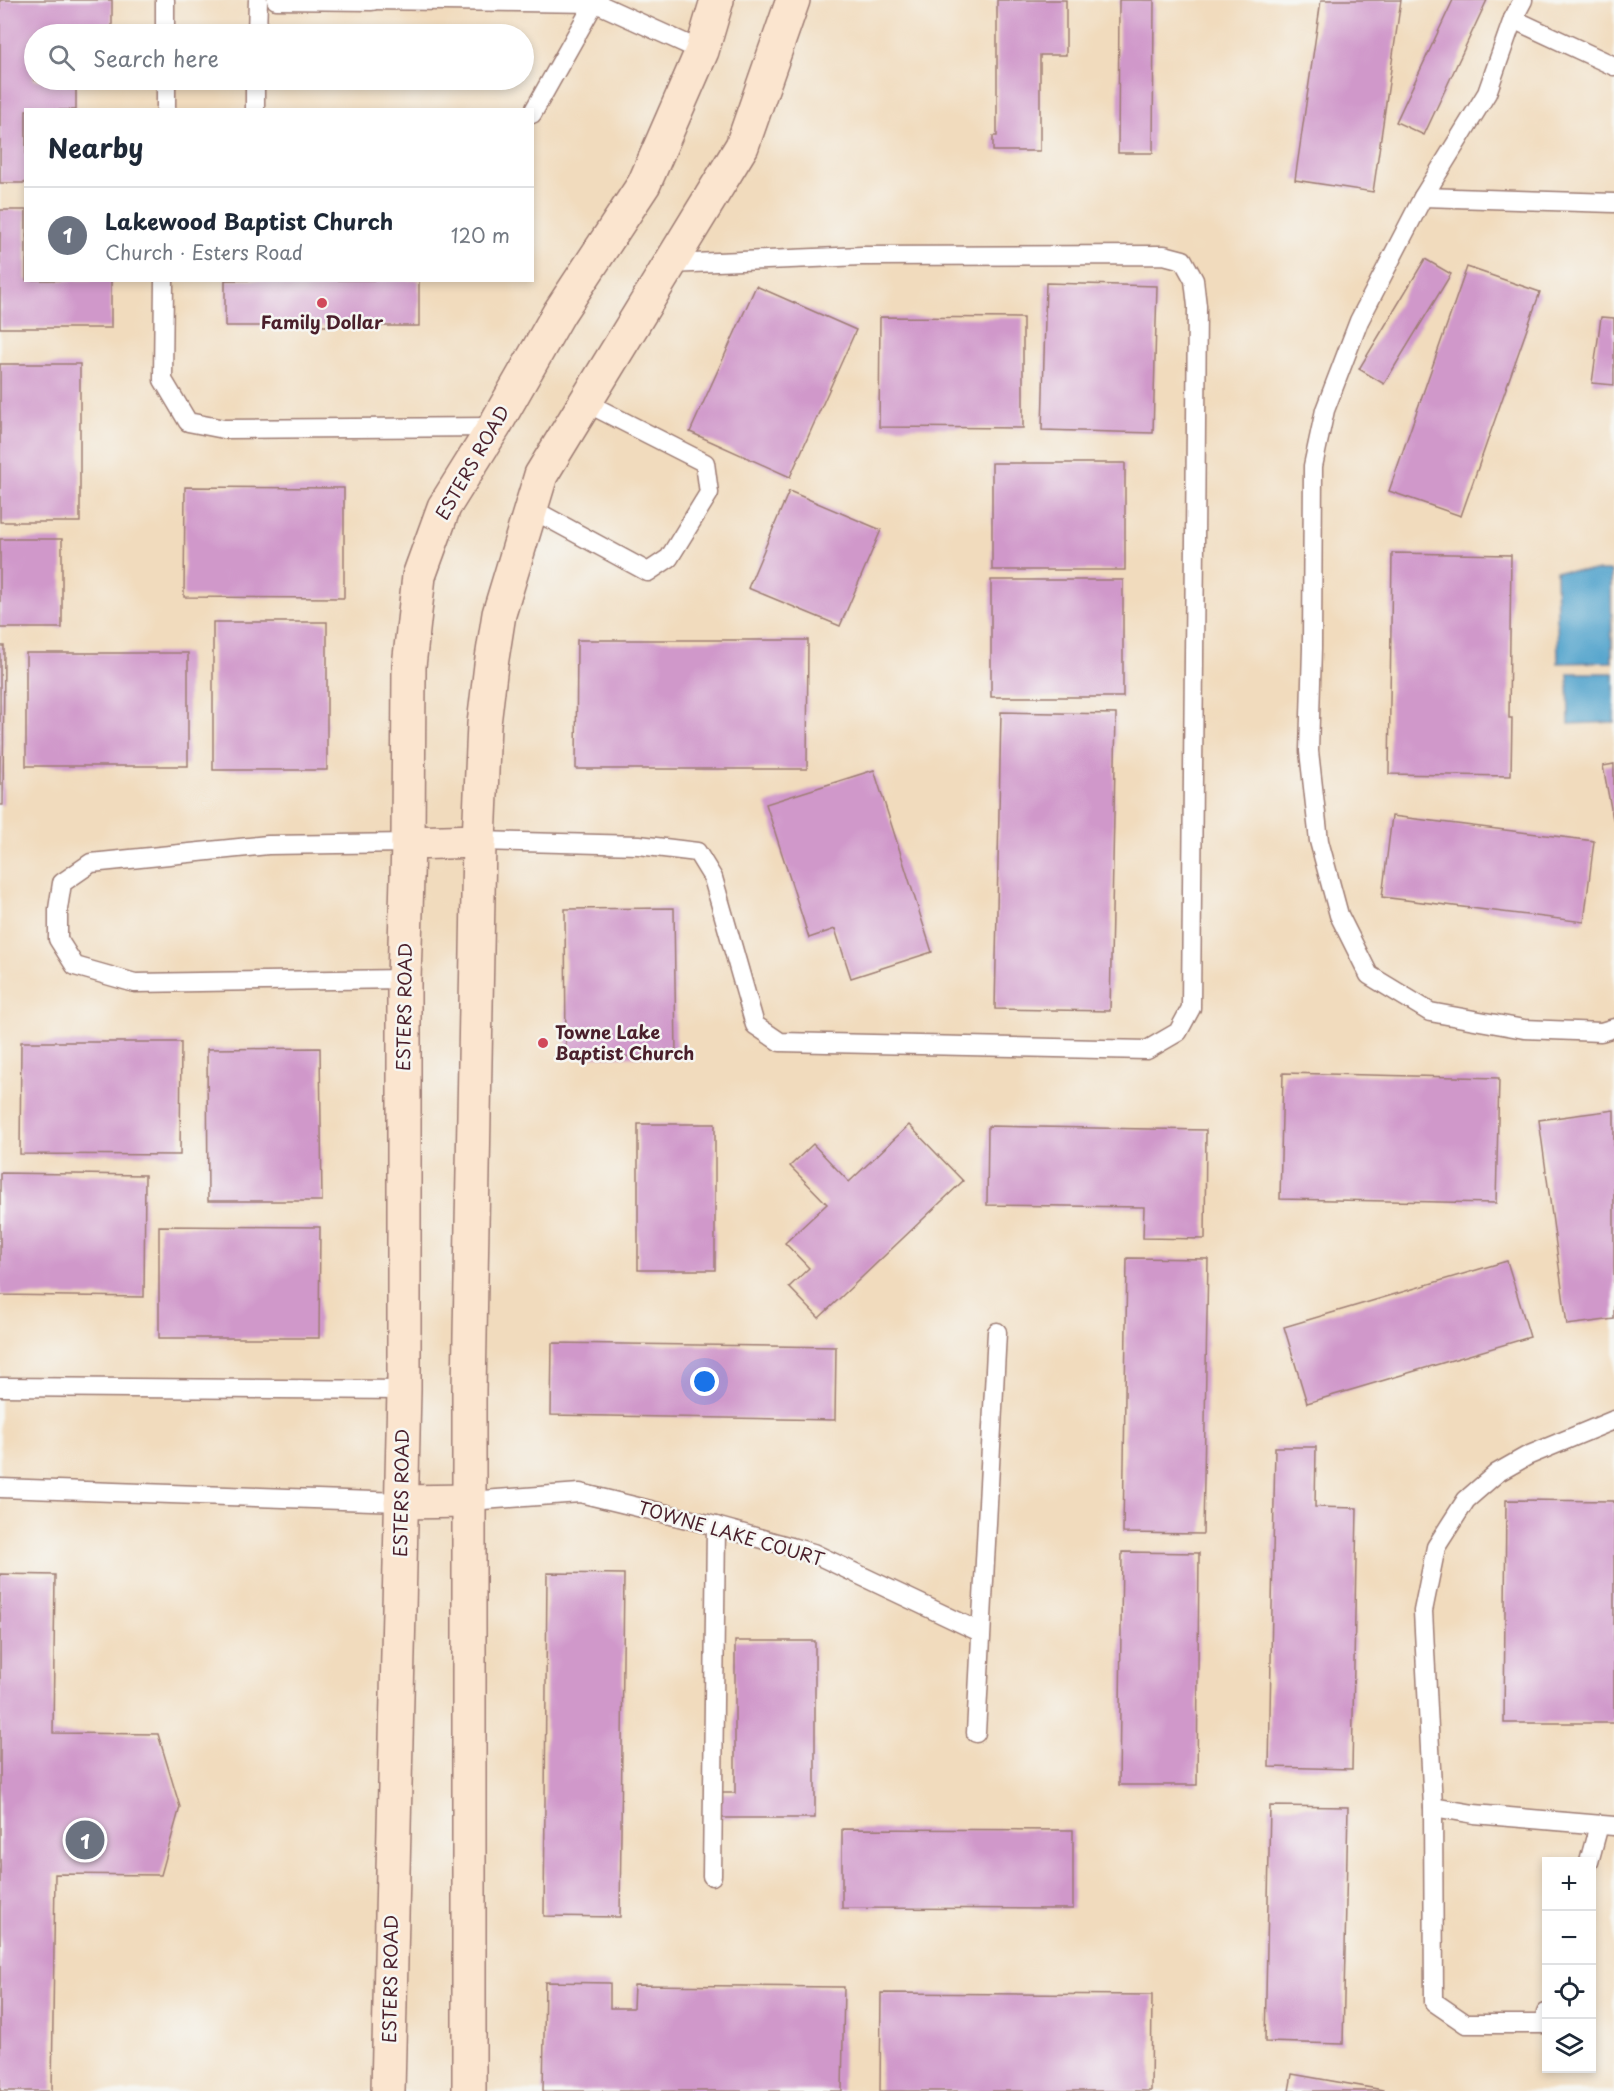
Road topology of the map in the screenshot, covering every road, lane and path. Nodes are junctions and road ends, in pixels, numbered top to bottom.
1 (165, 0) edge
2 (258, 0) edge
3 (276, 0) edge
4 (717, 0) edge
5 (793, 0) edge
6 (1522, 0) edge
7 (372, 1) edge
8 (596, 1) edge
9 (1513, 19) junction
10 (165, 24) edge
11 (257, 24) edge
12 (702, 51) junction
13 (1614, 66) edge
14 (166, 90) edge
15 (255, 90) edge
16 (166, 108) edge
17 (255, 108) edge
18 (534, 110) edge
19 (1423, 197) junction
20 (1614, 203) edge
21 (669, 264) junction
22 (164, 282) edge
23 (585, 402) junction
24 (494, 427) junction
25 (530, 508) junction
26 (479, 841) junction
27 (408, 843) junction
28 (404, 979) junction
29 (1614, 1028) edge
30 (997, 1332) dead end
31 (0, 1387) edge
32 (404, 1390) junction
33 (1614, 1420) edge
34 (0, 1488) edge
35 (469, 1501) junction
36 (401, 1502) junction
37 (716, 1526) junction
38 (980, 1632) junction
39 (976, 1733) dead end
40 (1433, 1807) junction
41 (1607, 1826) edge
42 (1592, 1857) edge
43 (712, 1876) dead end
44 (1545, 2019) edge
45 (388, 2091) edge
46 (469, 2091) edge

1 - 10 lane
2 - 11 lane
3 - 7 lane
4 - 12 main road, ESTERS ROAD
5 - 21 main road
6 - 9 lane
7 - 8 lane
8 - 12 lane
8 - 18 lane
9 - 13 lane
9 - 19 lane
12 - 24 main road, ESTERS ROAD
14 - 16 lane
15 - 17 lane
19 - 20 lane
19 - 29 lane
21 - 23 main road
21 - 26 lane
22 - 24 lane
23 - 25 main road
23 - 25 lane
24 - 27 main road, ESTERS ROAD
25 - 26 main road
26 - 27 main road
26 - 35 main road
27 - 28 main road, ESTERS ROAD
27 - 28 lane
28 - 32 main road, ESTERS ROAD
30 - 38 lane
31 - 32 lane
32 - 36 main road, ESTERS ROAD
33 - 40 lane
34 - 36 lane
35 - 36 main road
35 - 37 lane, TOWNE LAKE COURT
35 - 46 main road
36 - 45 main road, ESTERS ROAD
37 - 38 lane, TOWNE LAKE COURT
37 - 43 lane
38 - 39 lane
40 - 41 lane
40 - 44 lane
41 - 42 lane

